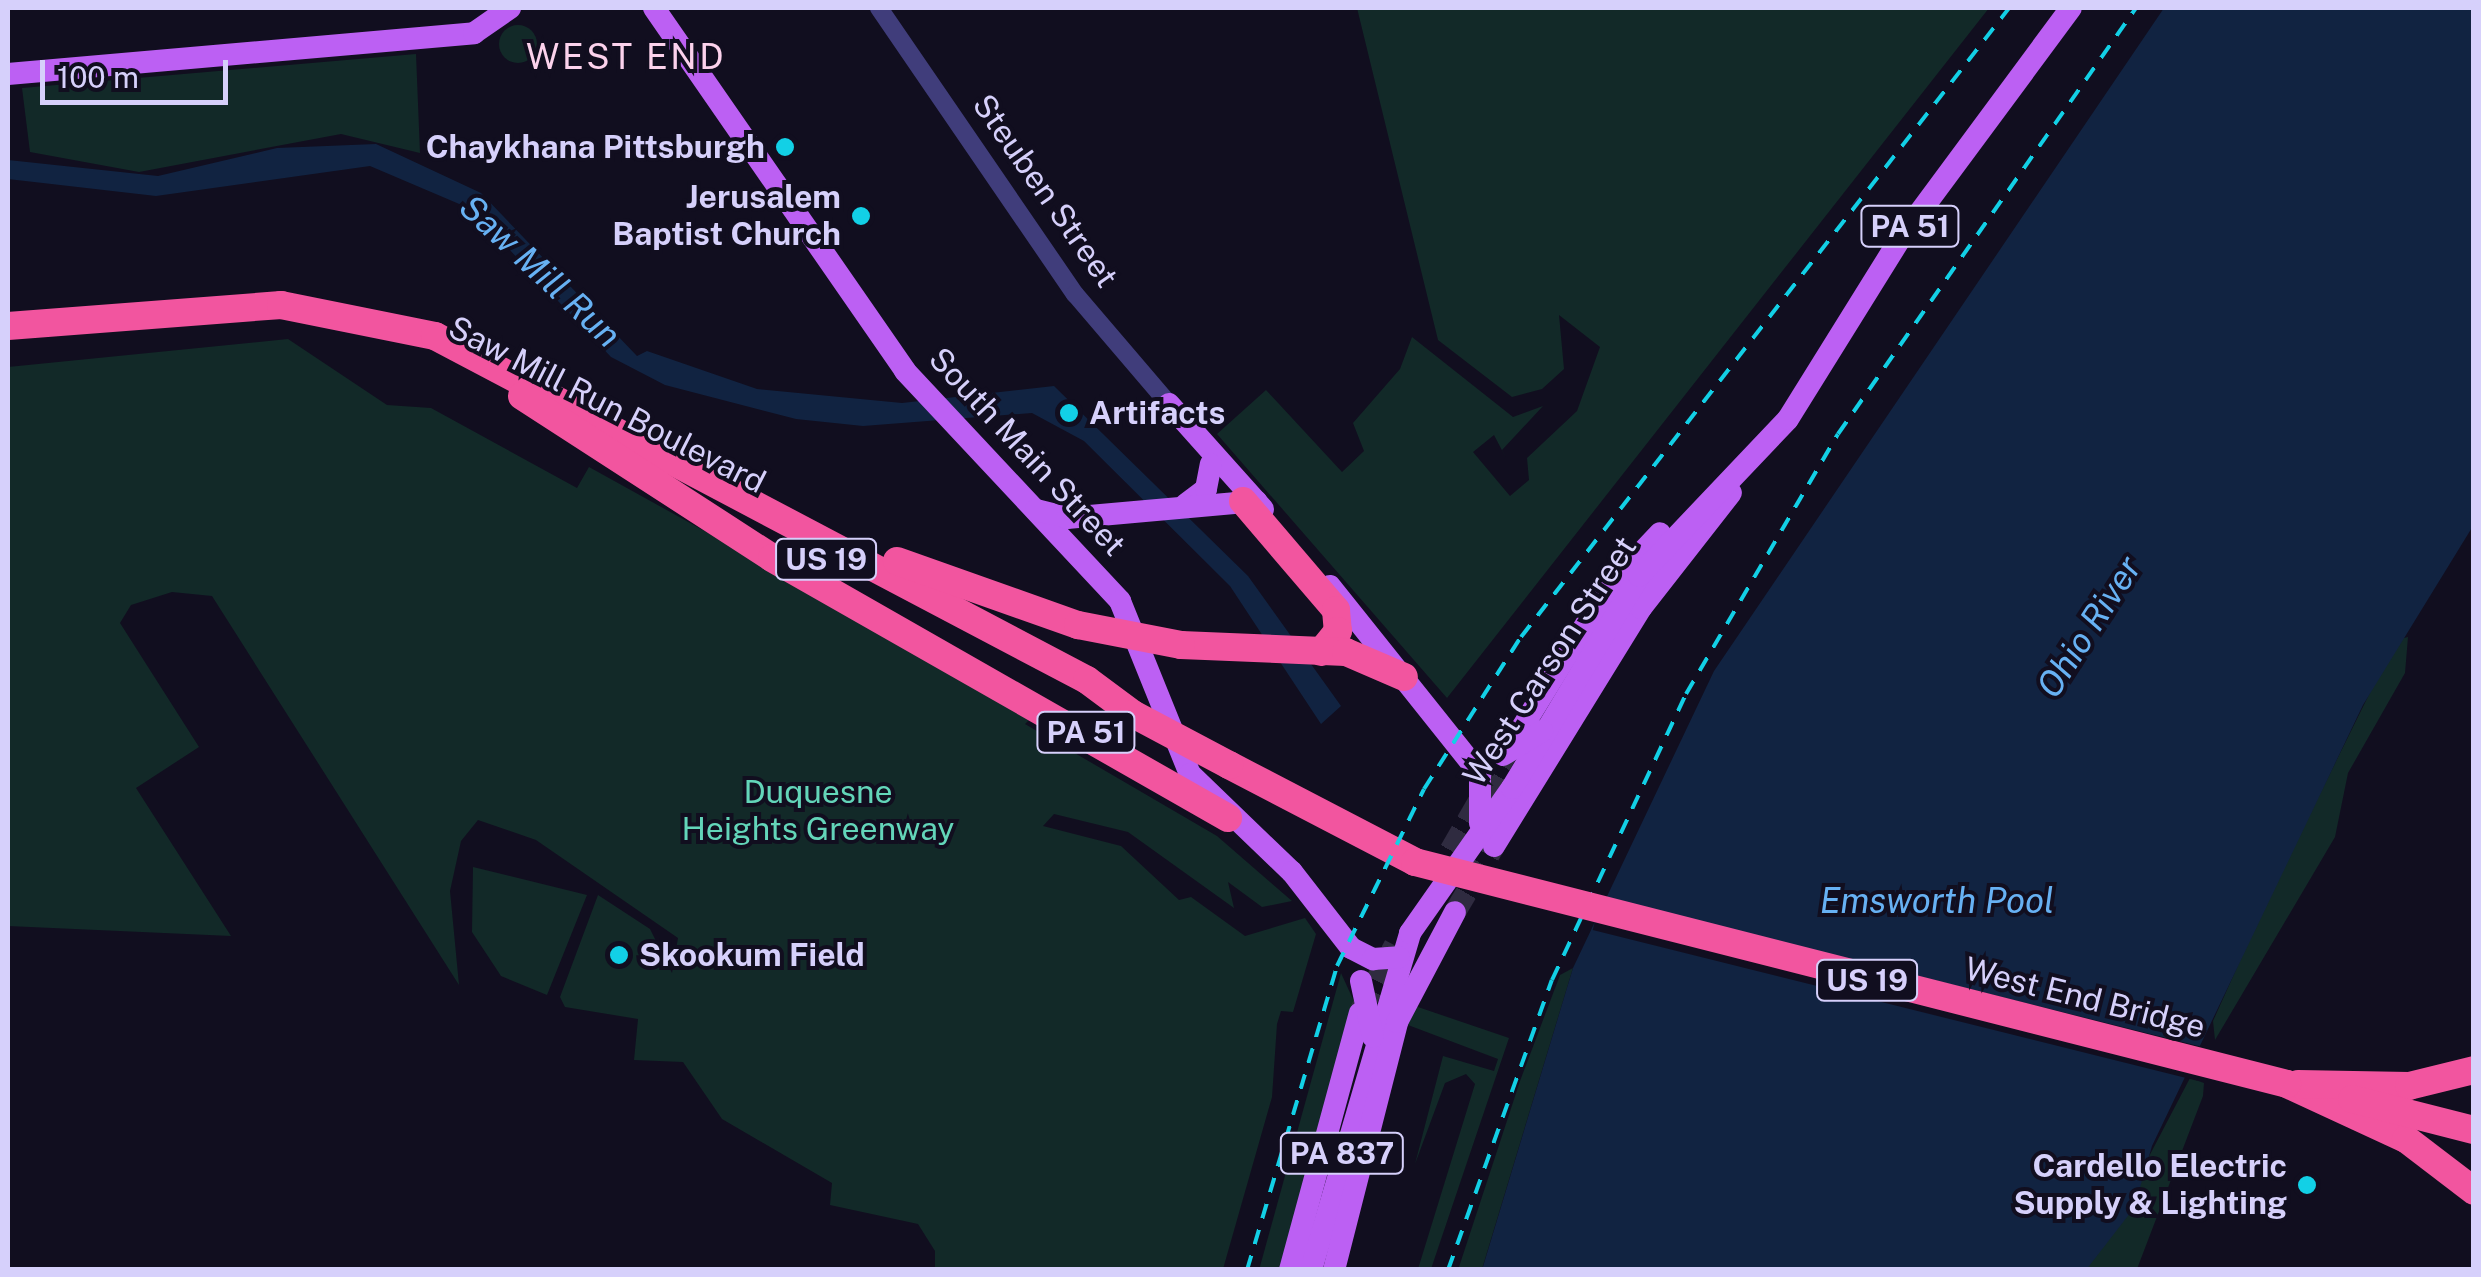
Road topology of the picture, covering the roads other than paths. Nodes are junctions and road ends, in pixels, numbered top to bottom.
1 (510, 8) edge
2 (654, 8) edge
3 (879, 8) edge
4 (2072, 8) edge
5 (8, 74) edge
6 (8, 326) edge
7 (8, 342) edge
8 (522, 396) junction
9 (1169, 404) junction
10 (1760, 451) junction
11 (1211, 464) junction
12 (1716, 493) junction
13 (1249, 501) junction
14 (756, 503) junction
15 (1184, 505) junction
16 (1036, 510) junction
17 (1120, 512) junction
18 (1090, 565) junction
19 (1321, 652) junction
20 (1404, 676) junction
21 (1133, 714) junction
22 (1542, 731) junction
23 (1514, 739) tunnel mouth
24 (1479, 760) junction
25 (1228, 818) junction
26 (1480, 822) junction
27 (1494, 846) tunnel mouth
28 (1446, 876) junction
29 (1455, 912) tunnel mouth
30 (1342, 938) junction
31 (1399, 957) junction
32 (1360, 1013) tunnel mouth
33 (1373, 1037) junction
34 (2474, 1070) edge
35 (2287, 1084) junction
36 (2474, 1130) edge
37 (2474, 1191) edge
38 (1290, 1270) edge
39 (1310, 1270) edge
40 (1334, 1270) edge

1 - 5 main road
2 - 16 main road, South Main Street
3 - 9 street, Steuben Street
4 - 10 main road, West Carson Street / PA 51
6 - 14 highway, Saw Mill Run Boulevard / US 19
7 - 8 highway, Saw Mill Run Boulevard / US 19
8 - 21 highway, Saw Mill Run Boulevard / US 19
8 - 25 highway, PA 51
9 - 11 main road, Steuben Street
9 - 13 main road, Steuben Street
10 - 12 main road, West Carson Street / PA 51
10 - 27 main road
11 - 13 main road, Steuben Street
11 - 15 main road
12 - 22 main road, West Carson Street / PA 51
12 - 23 main road
13 - 15 main road
13 - 19 highway
13 - 20 main road, Steuben Street
14 - 19 highway, bridge
14 - 21 highway, Saw Mill Run Boulevard / US 19
15 - 17 main road
16 - 17 main road
16 - 18 main road, South Main Street
17 - 18 main road
18 - 25 main road, South Main Street
19 - 20 highway
20 - 24 main road, Steuben Street
21 - 28 highway, Saw Mill Run Boulevard / US 19, bridge
22 - 24 main road, PA 51, bridge
22 - 26 main road, West Carson Street / PA 51, bridge
24 - 26 main road, bridge
25 - 30 main road, South Main Street / PA 51
26 - 28 main road, West Carson Street / PA 51
28 - 31 main road, West Carson Street / PA 51
28 - 35 highway, West End Bridge / US 19, bridge
29 - 40 main road
30 - 31 main road, PA 51, bridge
30 - 33 main road, PA 837, bridge
31 - 33 main road, West Carson Street / PA 837
32 - 38 main road
33 - 39 main road, West Carson Street / PA 837
34 - 35 highway, US 19
35 - 36 highway, West End Bridge / US 19
35 - 37 highway

